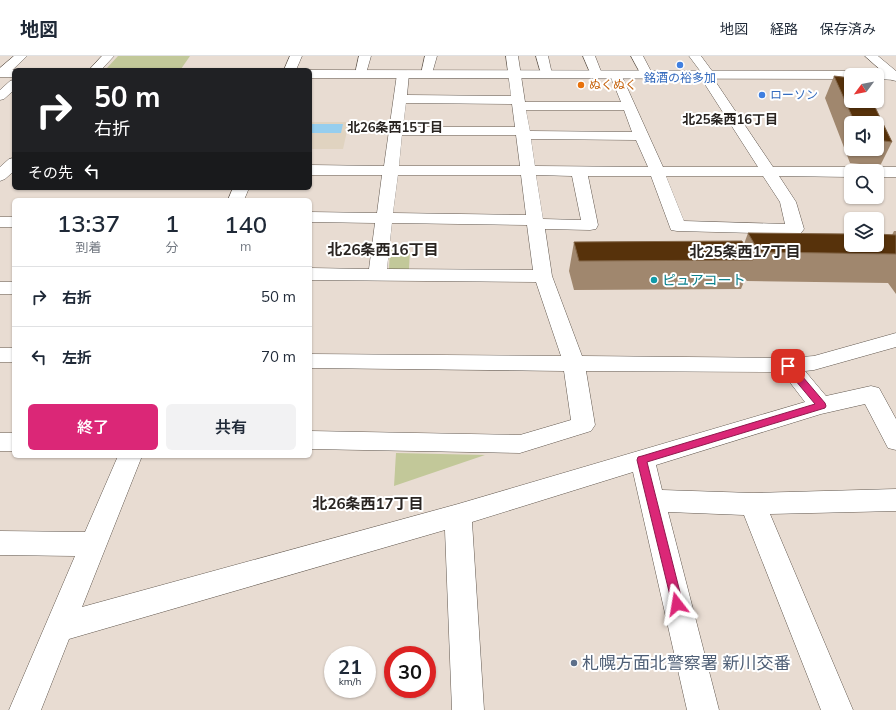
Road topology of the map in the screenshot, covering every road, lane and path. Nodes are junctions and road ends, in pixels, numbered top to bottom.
1 (22, 56) edge
2 (108, 56) edge
3 (296, 56) edge
4 (365, 56) edge
5 (431, 56) edge
6 (512, 56) edge
7 (542, 56) edge
8 (589, 56) edge
9 (637, 56) edge
10 (695, 56) edge
11 (871, 56) edge
12 (97, 68) edge
13 (291, 68) edge
14 (1, 72) edge
15 (12, 73) edge
16 (312, 74) edge
17 (361, 74) junction
18 (403, 74) junction
19 (426, 74) junction
20 (515, 74) junction
21 (546, 74) junction
22 (596, 74) junction
23 (616, 75) junction
24 (647, 75) junction
25 (707, 75) junction
26 (844, 75) edge
27 (884, 76) edge
28 (895, 76) edge
29 (12, 86) edge
30 (0, 96) edge
31 (400, 99) junction
32 (519, 103) junction
33 (628, 106) junction
34 (396, 131) junction
35 (523, 133) junction
36 (641, 136) junction
37 (312, 170) edge
38 (391, 170) junction
39 (528, 171) junction
40 (579, 171) junction
41 (657, 171) junction
42 (767, 172) junction
43 (844, 172) edge
44 (884, 172) edge
45 (896, 172) edge
46 (312, 217) edge
47 (384, 218) junction
48 (0, 222) edge
49 (12, 222) edge
50 (535, 222) junction
51 (312, 274) edge
52 (377, 274) junction
53 (543, 276) junction
54 (0, 288) edge
55 (12, 288) edge
56 (896, 340) edge
57 (0, 355) edge
58 (12, 355) edge
59 (312, 361) edge
60 (574, 363) junction
61 (788, 366) junction
62 (822, 406) junction
63 (312, 440) edge
64 (896, 441) edge
65 (0, 442) edge
66 (12, 442) edge
67 (129, 458) edge
68 (642, 460) junction
69 (896, 500) edge
70 (652, 501) junction
71 (753, 504) junction
72 (458, 515) junction
73 (0, 543) edge
74 (94, 544) junction
75 (58, 628) junction
76 (25, 710) edge
77 (468, 710) edge
78 (703, 710) edge
79 (837, 710) edge

1 - 14 street
2 - 12 street
3 - 13 street
4 - 17 street
5 - 19 street
6 - 20 street
7 - 21 street
8 - 22 street
9 - 24 street
10 - 25 street
11 - 28 street
14 - 15 street
16 - 17 street
17 - 18 street
18 - 19 street
18 - 31 street
19 - 20 street
20 - 21 street
20 - 32 street
21 - 22 street
22 - 23 street
23 - 24 street
23 - 33 street
24 - 25 street
25 - 26 street
25 - 42 street
27 - 28 street
29 - 30 street
31 - 32 street
31 - 34 street
32 - 33 street
32 - 35 street
33 - 36 street
34 - 35 street
34 - 38 street
35 - 36 street
35 - 39 street
36 - 41 street
37 - 38 street
38 - 39 street
38 - 47 street
39 - 40 street
39 - 50 street
40 - 41 street
40 - 50 street
41 - 42 street
41 - 42 street
42 - 43 street
44 - 45 street
46 - 47 street
47 - 50 street
47 - 52 street
48 - 49 street
50 - 53 street
51 - 52 street
52 - 53 street
53 - 60 street
54 - 55 street
56 - 61 street
57 - 58 street
59 - 60 street
60 - 61 street
60 - 63 street
61 - 62 street
62 - 64 street
62 - 68 street
65 - 66 street
67 - 74 street
68 - 70 street
68 - 72 street
69 - 71 street
70 - 71 street
70 - 78 street
71 - 79 street
72 - 75 street
72 - 77 street
73 - 74 street
74 - 75 street
75 - 76 street

